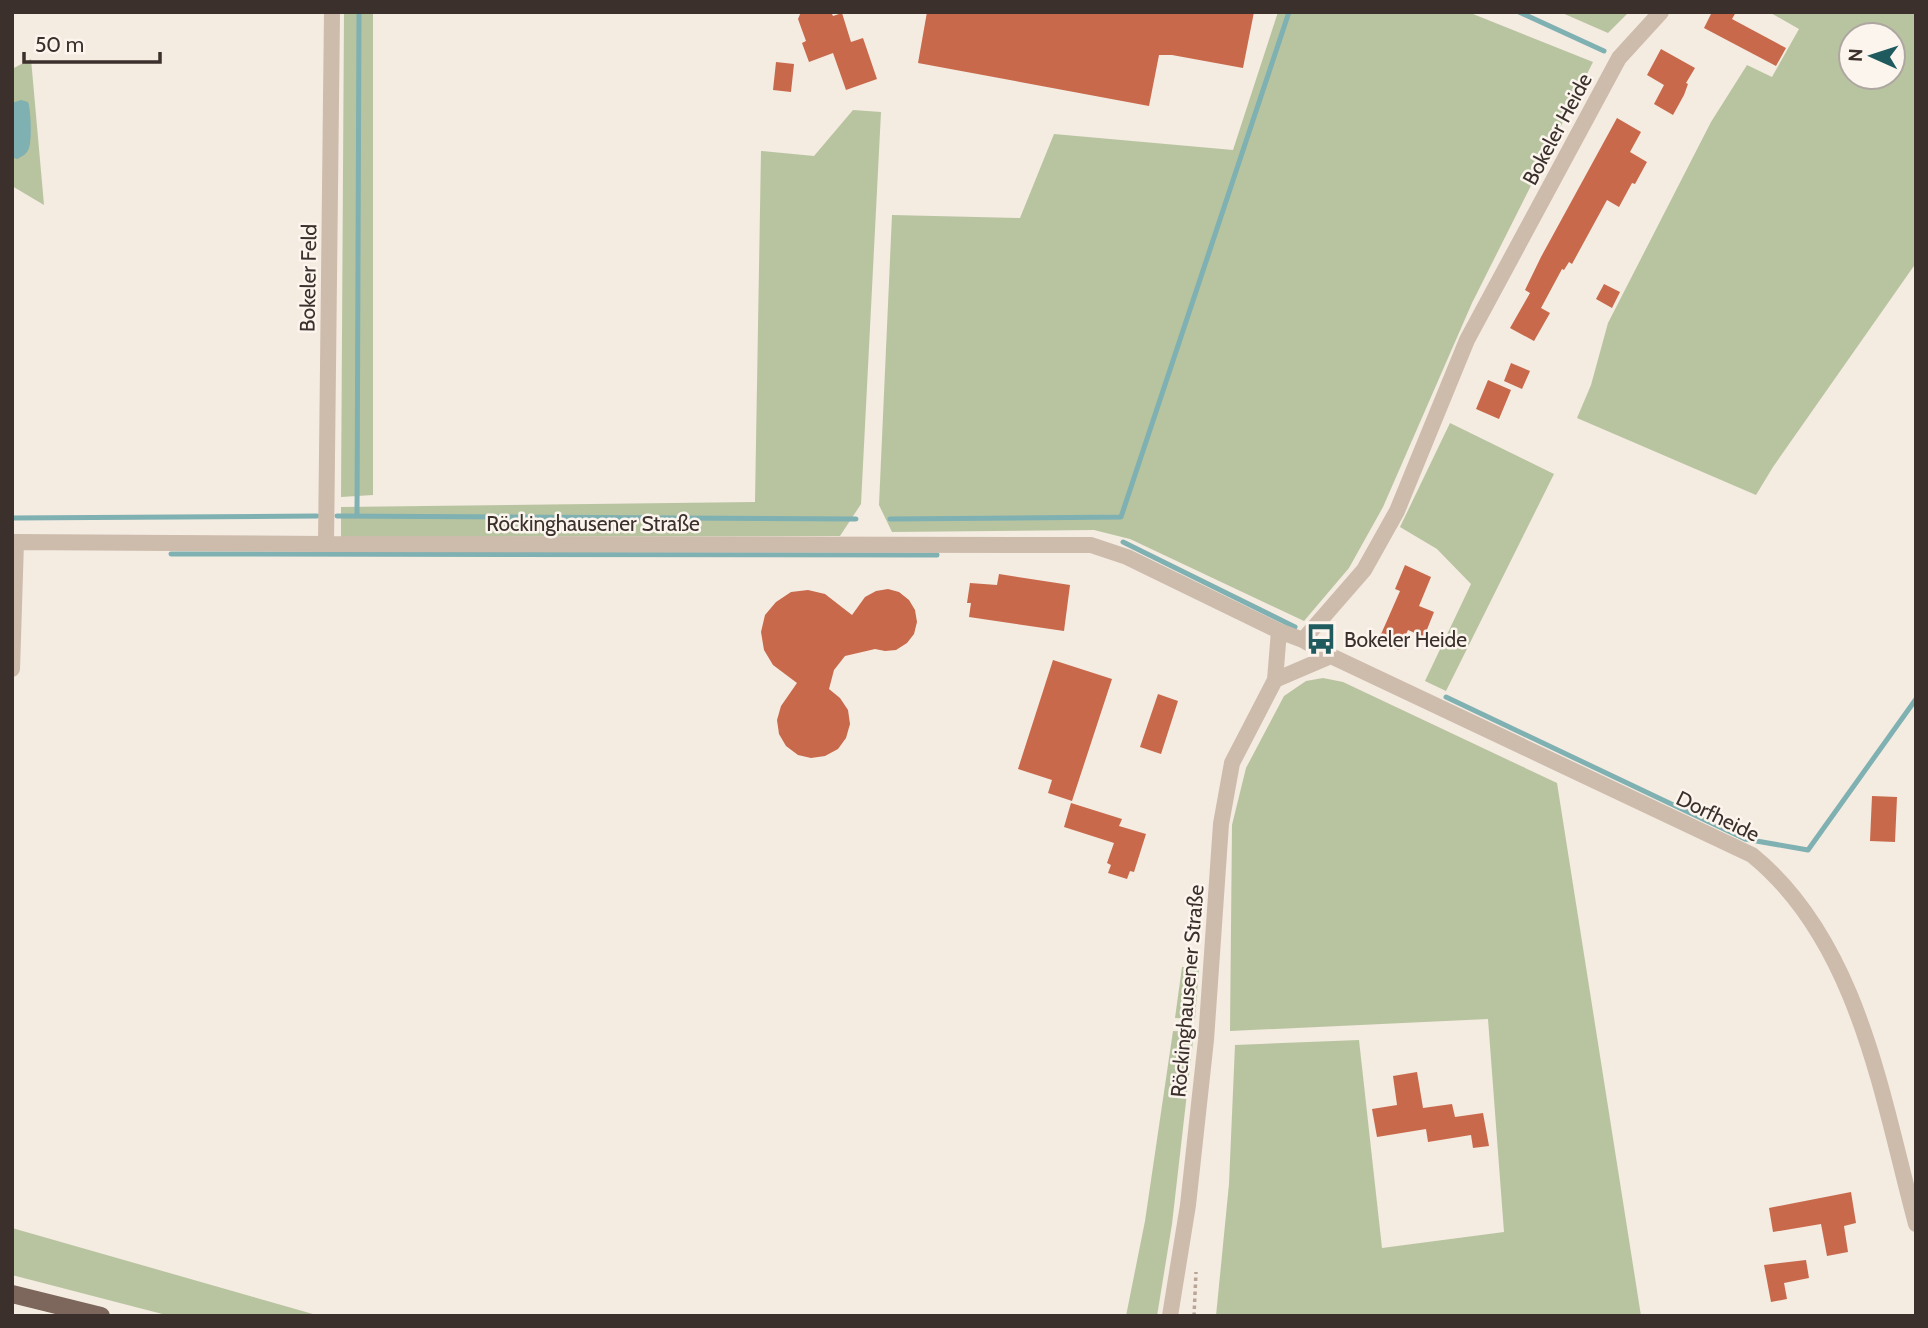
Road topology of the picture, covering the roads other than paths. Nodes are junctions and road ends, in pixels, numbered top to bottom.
1 (332, 12) edge
2 (1661, 12) edge
3 (14, 542) edge
4 (326, 544) junction
5 (1279, 631) junction
6 (1303, 640) junction
7 (1331, 656) junction
8 (12, 669) edge
9 (1275, 680) junction
10 (1916, 1224) edge
11 (12, 1294) edge
12 (101, 1316) edge
13 (1170, 1316) edge

1 - 4 street, Bokeler Feld
2 - 6 street, Bokeler Heide
3 - 4 street, Röckinghausener Straße
3 - 8 street, Röckinghausener Straße
4 - 5 street, Röckinghausener Straße
5 - 6 street, Röckinghausener Straße
5 - 9 street, Röckinghausener Straße
6 - 7 street, Röckinghausener Straße
7 - 9 street
7 - 10 street, Dorfheide
9 - 13 street, Röckinghausener Straße
11 - 12 main road

